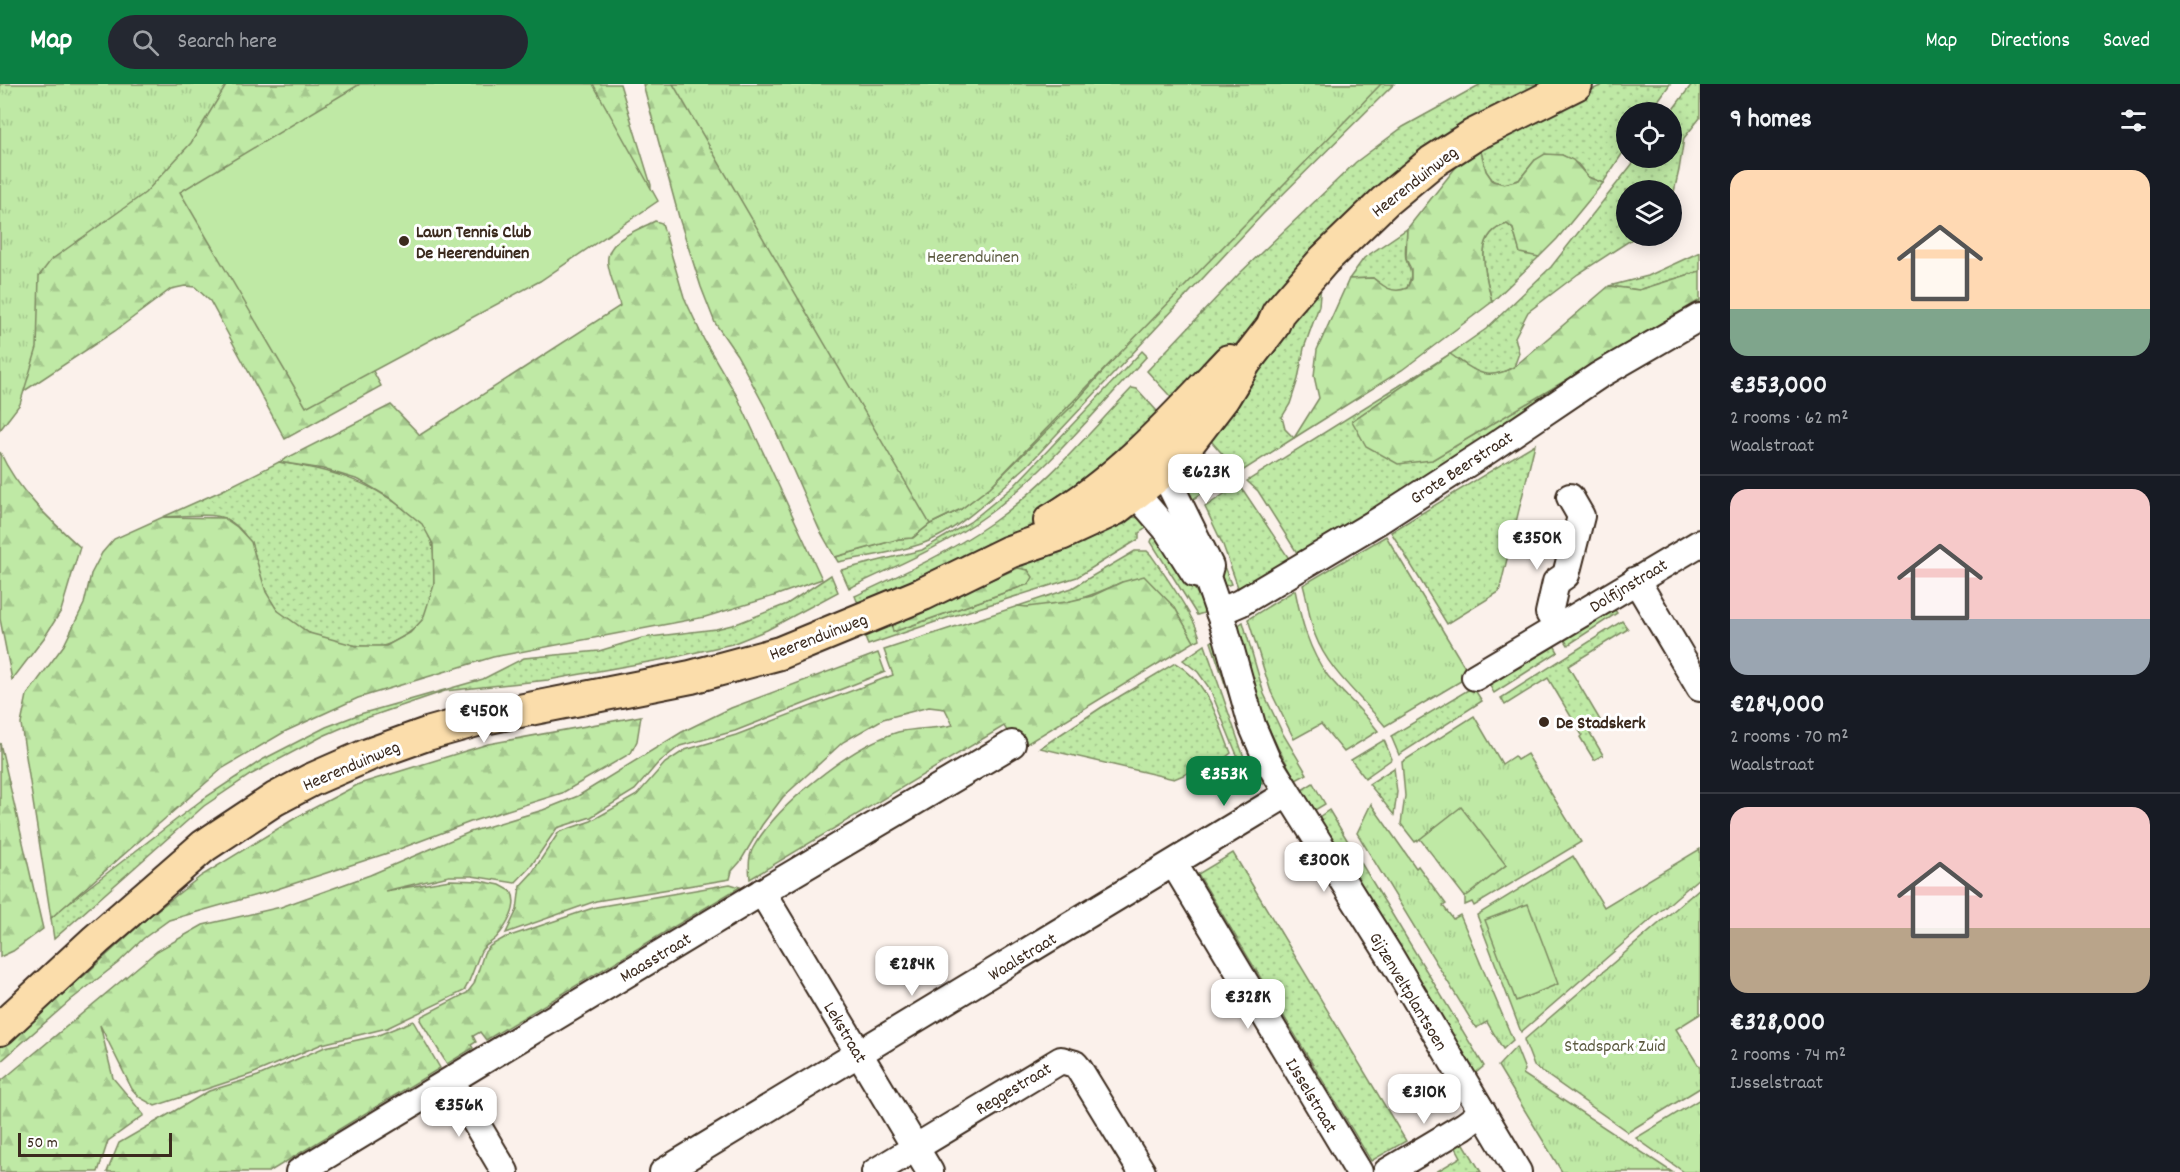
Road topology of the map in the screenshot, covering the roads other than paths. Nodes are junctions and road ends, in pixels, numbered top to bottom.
1 (1576, 84) edge
2 (1700, 316) edge
3 (1153, 460) junction
4 (1127, 483) junction
5 (1570, 497) dead end
6 (1700, 543) edge
7 (1207, 578) junction
8 (1636, 580) junction
9 (1219, 612) junction
10 (1557, 627) junction
11 (1475, 677) dead end
12 (1700, 688) edge
13 (1012, 744) dead end
14 (1287, 794) junction
15 (1174, 864) junction
16 (762, 892) junction
17 (0, 1029) edge
18 (859, 1054) junction
19 (451, 1081) junction
20 (1483, 1112) junction
21 (915, 1148) junction
22 (299, 1172) edge
23 (505, 1172) edge
24 (663, 1172) edge
25 (875, 1172) edge
26 (930, 1172) edge
27 (1142, 1172) edge
28 (1359, 1172) edge
29 (1388, 1172) edge
30 (1518, 1172) edge

1 - 3 main road, Heerenduinweg
2 - 9 street, Grote Beerstraat
3 - 4 main road, Heerenduinweg
3 - 7 street, Gijzenveltplantsoen
4 - 7 street, Gijzenveltplantsoen
4 - 17 main road, Heerenduinweg
5 - 10 street
6 - 8 street, Dolfijnstraat
7 - 9 street, Gijzenveltplantsoen
8 - 10 street, Dolfijnstraat
8 - 12 street
9 - 14 street, Gijzenveltplantsoen
10 - 11 street, Dolfijnstraat
13 - 16 street, Maasstraat
14 - 15 street, Waalstraat
14 - 20 street, Gijzenveltplantsoen
15 - 18 street, Waalstraat
15 - 28 street, IJsselstraat
16 - 18 street, Lekstraat
16 - 19 street, Maasstraat
18 - 21 street, Lekstraat
18 - 24 street, Waalstraat
19 - 22 street, Maasstraat
19 - 23 street
20 - 29 street
20 - 30 street, Gijzenveltplantsoen
21 - 25 street, Reggestraat
21 - 26 street, Lekstraat
21 - 27 street, Reggestraat

